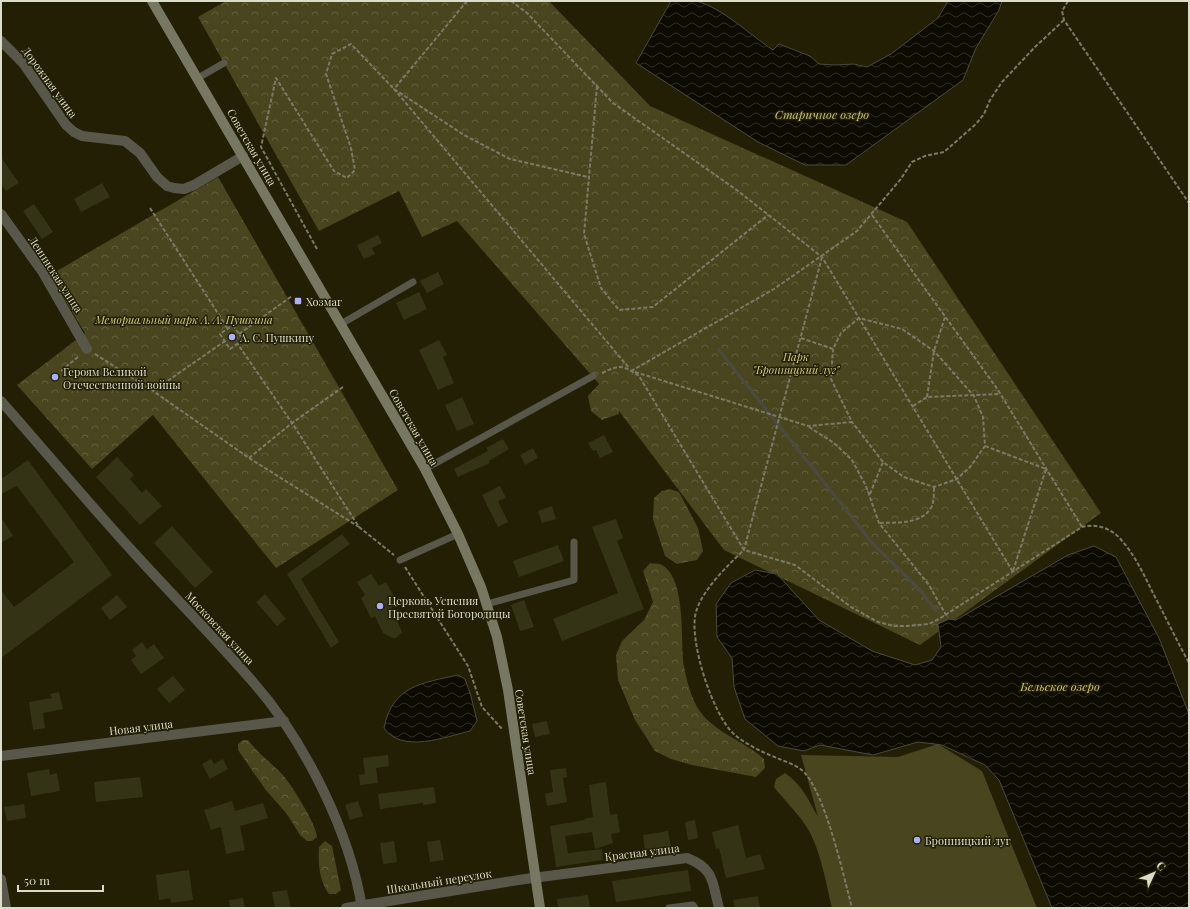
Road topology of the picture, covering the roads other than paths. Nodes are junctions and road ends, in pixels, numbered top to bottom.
1 (152, 1) edge
2 (1, 41) edge
3 (224, 63) dead end
4 (198, 78) junction
5 (243, 156) junction
6 (1, 214) edge
7 (413, 282) dead end
8 (341, 324) junction
9 (87, 349) road end
10 (593, 376) road end
11 (1, 401) edge
12 (425, 469) junction
13 (458, 534) junction
14 (574, 542) dead end
15 (400, 560) road end
16 (486, 604) junction
17 (284, 721) junction
18 (1, 756) edge
19 (536, 878) junction
20 (1, 879) edge
21 (361, 907) edge
22 (6, 908) edge
23 (346, 908) edge
24 (540, 908) edge
25 (669, 908) edge
26 (695, 908) edge
27 (719, 908) edge

1 - 4 main road, Советская улица
2 - 5 street, Дорожная улица
3 - 4 lane
4 - 5 main road, Советская улица
5 - 8 main road, Советская улица
6 - 9 street, Ленинская улица
7 - 8 lane
8 - 12 main road, Советская улица
10 - 12 lane
11 - 17 street, Московская улица
12 - 13 main road, Советская улица
13 - 15 lane
13 - 16 main road, Советская улица
14 - 16 lane
16 - 19 main road, Советская улица
17 - 18 street, Новая улица
17 - 21 street, Московская улица
19 - 21 street, Школьный переулок
19 - 24 main road, Советская улица
19 - 27 street, Красная улица
20 - 22 street
21 - 23 street, Школьный переулок
25 - 26 lane

